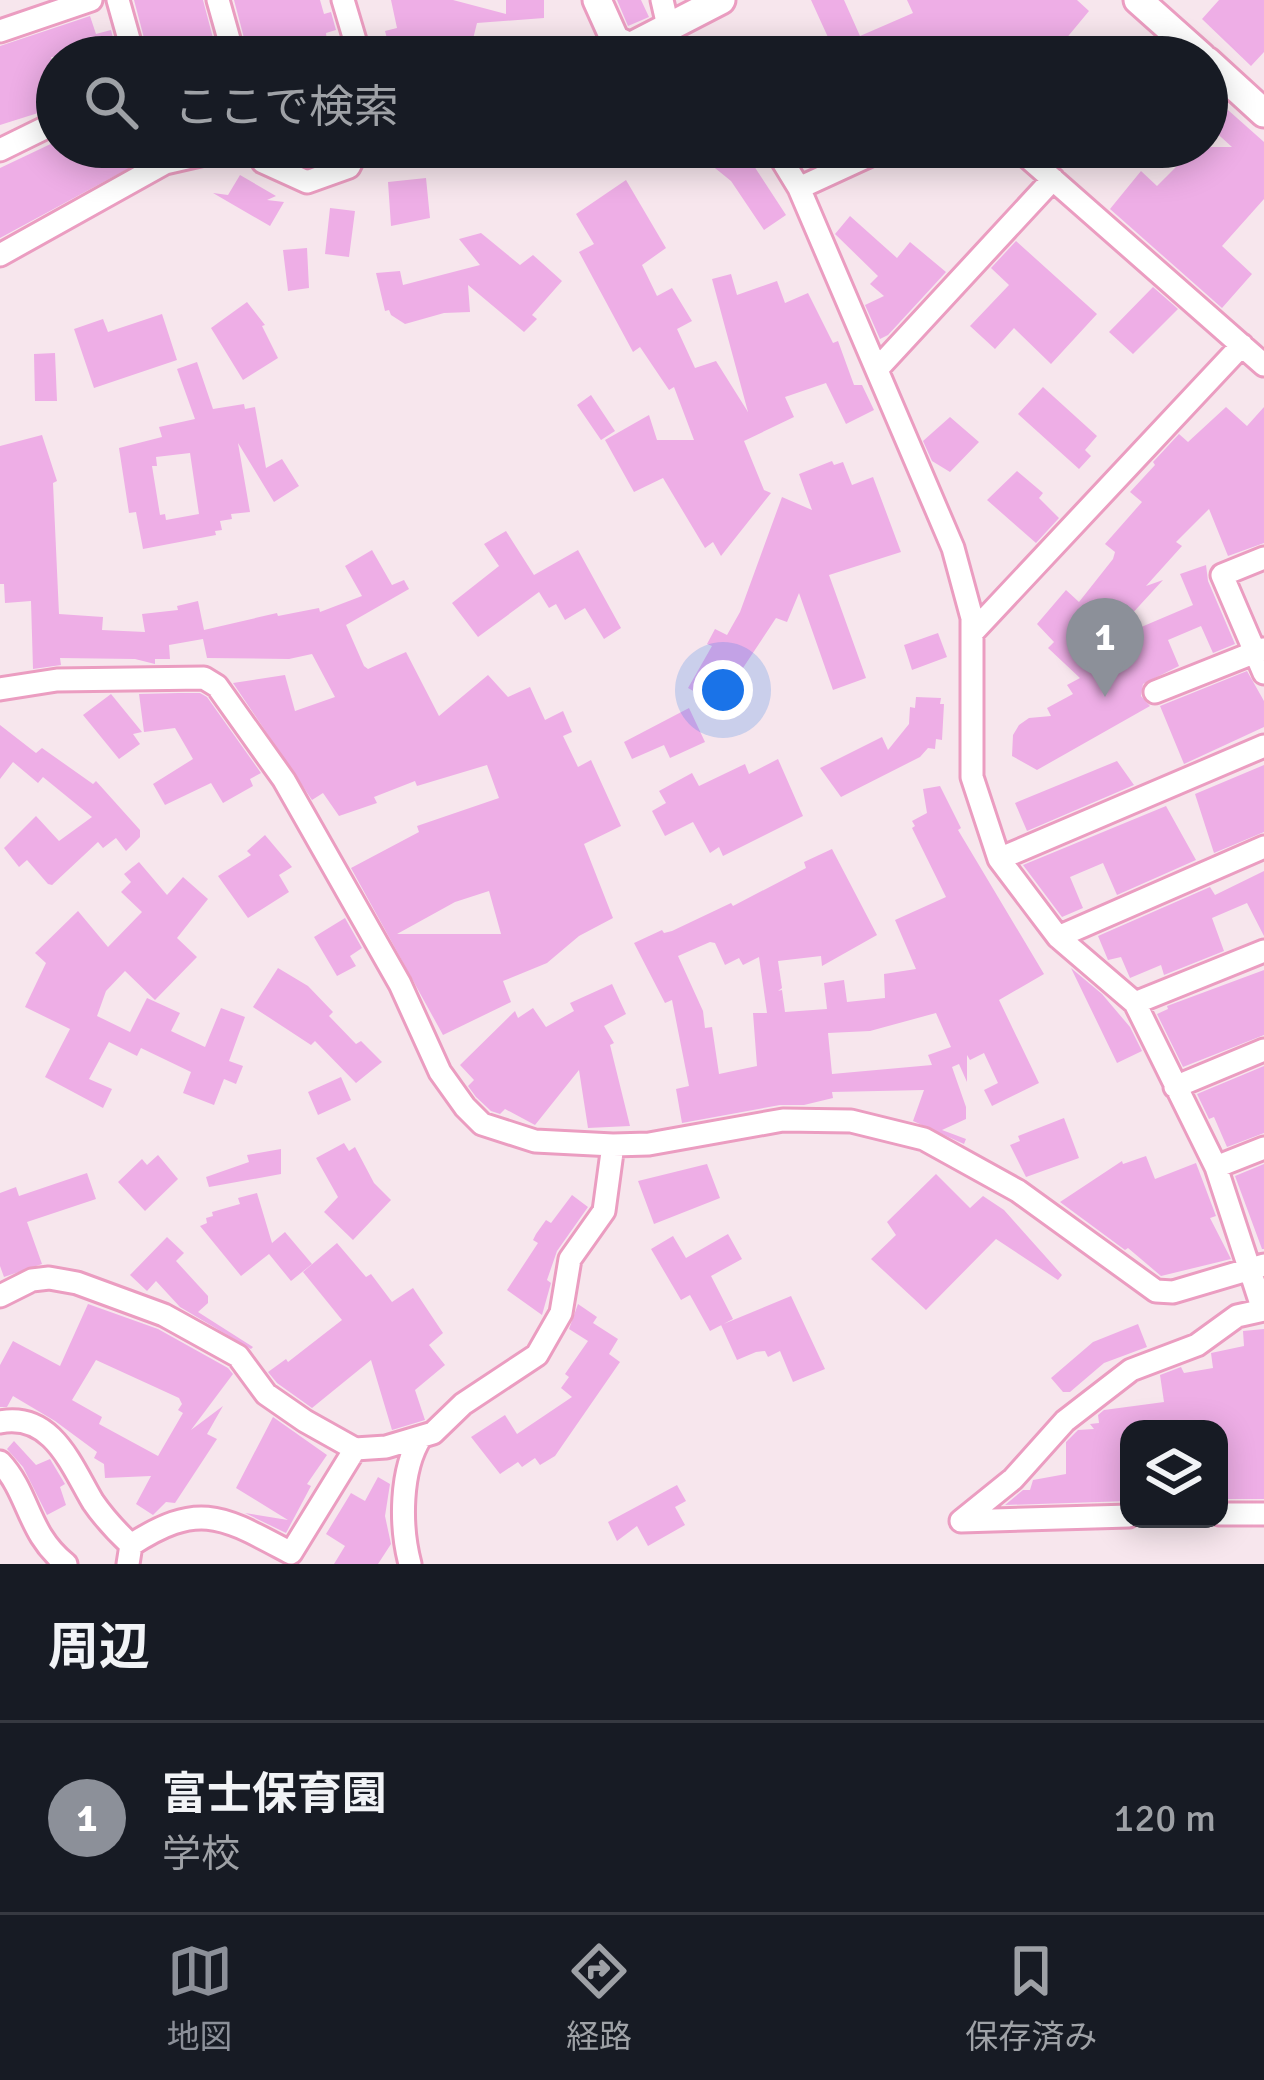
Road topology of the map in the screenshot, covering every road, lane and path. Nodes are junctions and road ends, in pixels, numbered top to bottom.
1 (91, 0) edge
2 (118, 0) edge
3 (218, 0) edge
4 (344, 0) edge
5 (597, 0) edge
6 (722, 0) edge
7 (1138, 0) edge
8 (664, 13) edge
9 (0, 31) edge
10 (128, 36) edge
11 (228, 36) edge
12 (354, 36) edge
13 (613, 36) edge
14 (641, 36) edge
15 (1178, 36) edge
16 (1228, 81) edge
17 (1264, 113) edge
18 (36, 132) edge
19 (0, 150) edge
20 (141, 168) edge
21 (276, 168) edge
22 (347, 168) edge
23 (787, 168) edge
24 (842, 168) edge
25 (1040, 168) edge
26 (1053, 179) junction
27 (799, 188) junction
28 (0, 255) edge
29 (1241, 345) junction
30 (1264, 365) edge
31 (879, 367) junction
32 (1264, 558) edge
33 (972, 633) junction
34 (1261, 658) edge
35 (0, 689) edge
36 (1155, 692) dead end
37 (1264, 746) edge
38 (1264, 847) edge
39 (999, 859) junction
40 (1058, 937) junction
41 (1264, 951) edge
42 (1135, 1003) junction
43 (1264, 1050) edge
44 (1175, 1087) junction
45 (613, 1145) junction
46 (1264, 1148) edge
47 (1216, 1167) junction
48 (1257, 1267) edge
49 (0, 1296) edge
50 (1263, 1310) edge
51 (0, 1422) edge
52 (421, 1437) junction
53 (356, 1449) junction
54 (0, 1462) edge
55 (1228, 1514) edge
56 (1264, 1514) edge
57 (1120, 1516) edge
58 (130, 1555) edge
59 (66, 1564) edge
60 (410, 1564) edge

1 - 9 street
2 - 10 street
3 - 11 street
4 - 12 street
5 - 13 street
6 - 8 street
7 - 15 street
8 - 14 street
16 - 17 street
18 - 19 street
20 - 28 street
21 - 22 street
23 - 27 street
24 - 27 street
25 - 26 street
26 - 29 street
26 - 31 street
27 - 31 street
29 - 30 street
29 - 33 street
31 - 33 street
32 - 34 street
33 - 39 street
34 - 36 street
35 - 45 street
37 - 39 street
38 - 40 street
39 - 40 street
40 - 42 street
41 - 42 street
42 - 44 street
43 - 44 street
44 - 47 street
45 - 48 street
45 - 52 street
46 - 47 street
47 - 48 street
48 - 50 street
49 - 53 street
50 - 57 street
51 - 58 street
52 - 53 street
52 - 60 street
53 - 58 street
54 - 59 street
55 - 56 street

